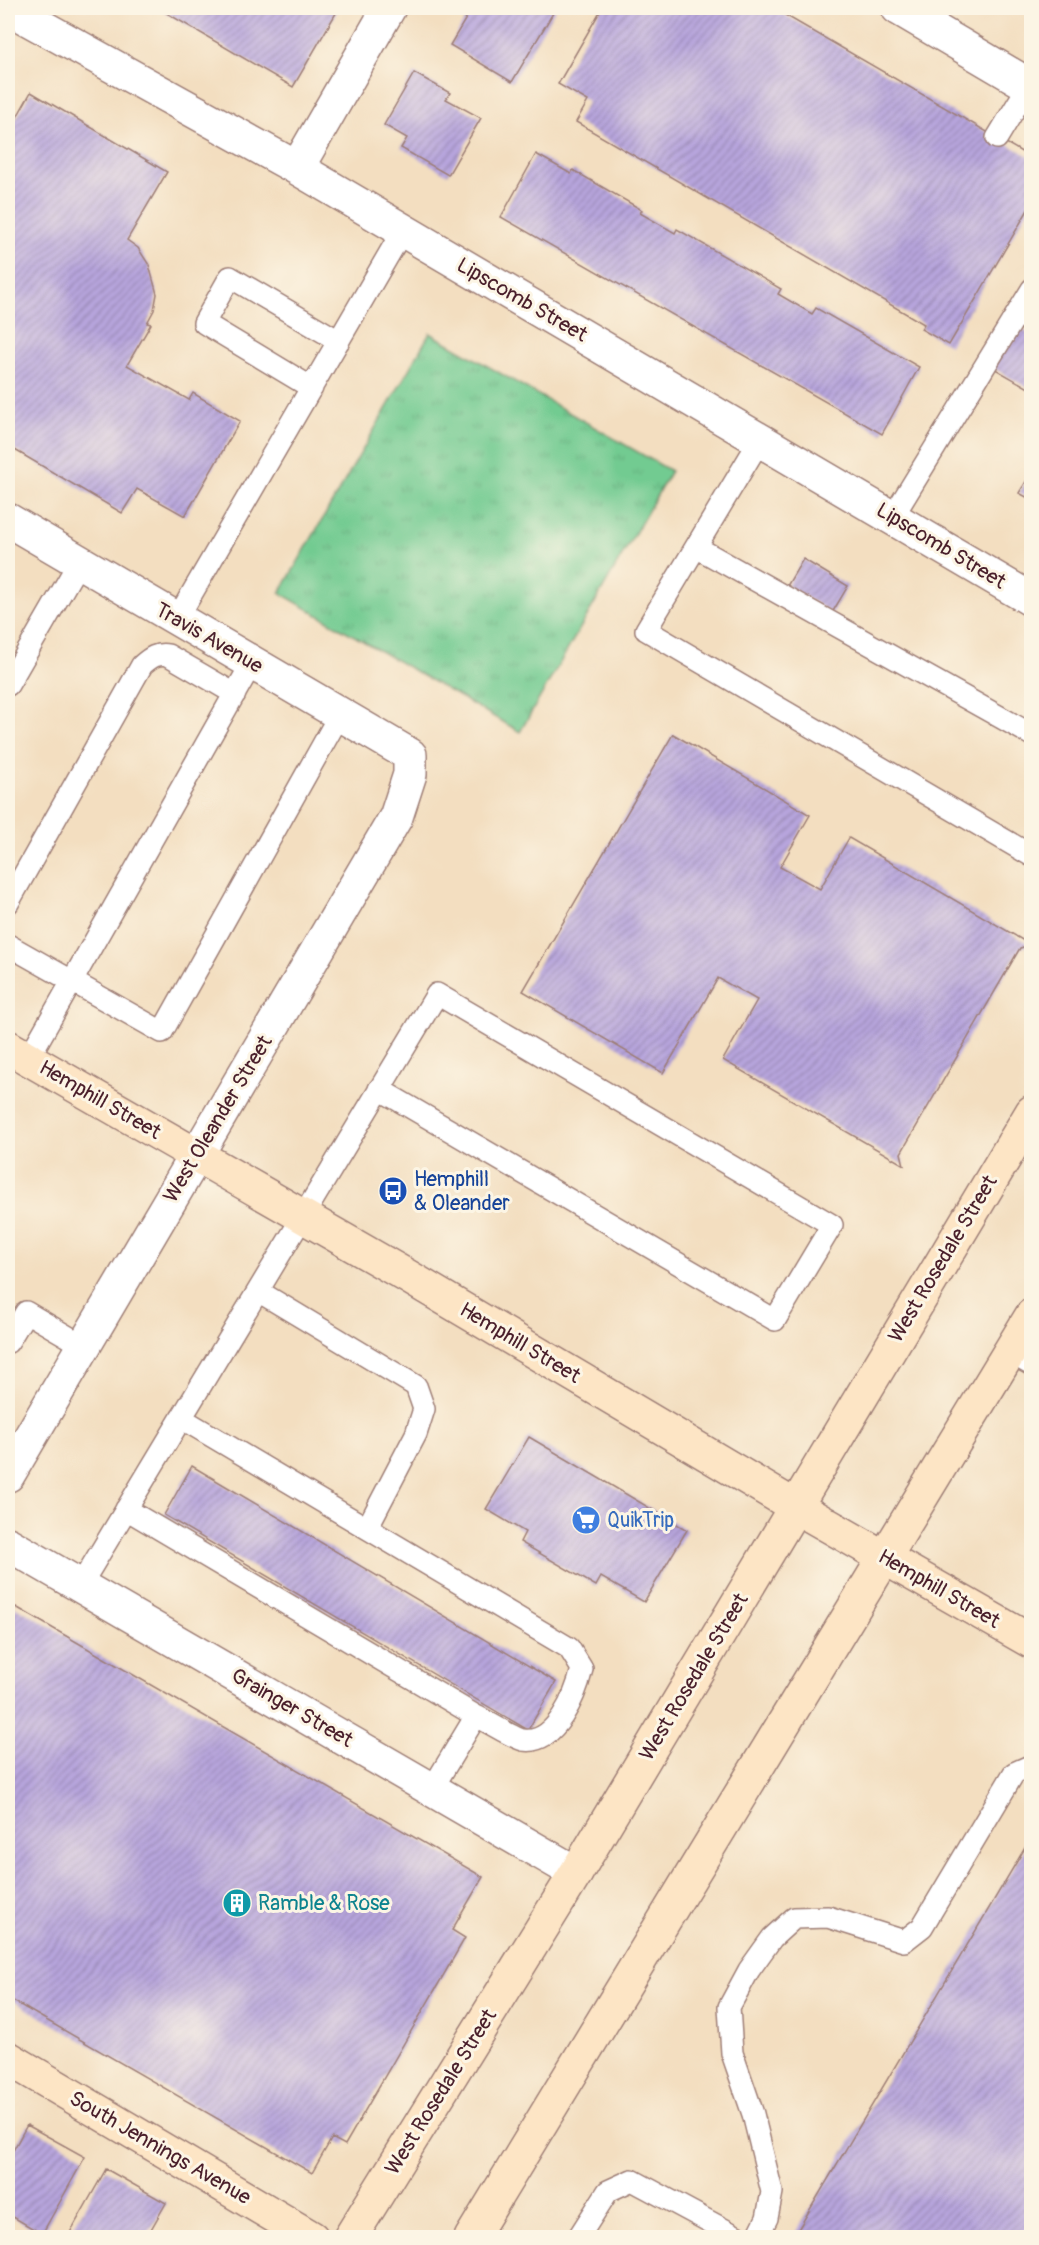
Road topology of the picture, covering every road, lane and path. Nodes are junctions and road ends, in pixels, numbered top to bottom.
1 (8, 8) edge
2 (389, 8) edge
3 (898, 8) edge
4 (1030, 86) edge
5 (997, 138) dead end
6 (297, 168) junction
7 (403, 230) junction
8 (1032, 289) edge
9 (339, 341) junction
10 (312, 388) junction
11 (760, 440) junction
12 (892, 518) junction
13 (8, 520) edge
14 (696, 547) junction
15 (79, 562) junction
16 (1032, 600) edge
17 (177, 619) junction
18 (252, 663) junction
19 (8, 685) edge
20 (235, 693) junction
21 (340, 714) junction
22 (1032, 735) edge
23 (410, 755) joint
24 (1032, 856) edge
25 (8, 903) edge
26 (8, 945) edge
27 (71, 982) junction
28 (18, 1053) edge
29 (379, 1089) junction
30 (1032, 1112) edge
31 (196, 1155) junction
32 (303, 1216) junction
33 (258, 1291) junction
34 (1032, 1315) edge
35 (8, 1342) edge
36 (84, 1346) junction
37 (1020, 1359) edge
38 (181, 1418) junction
39 (8, 1475) edge
40 (796, 1507) junction
41 (126, 1509) junction
42 (367, 1528) junction
43 (8, 1544) edge
44 (885, 1558) junction
45 (81, 1586) junction
46 (1029, 1634) edge
47 (476, 1716) junction
48 (1032, 1765) edge
49 (432, 1789) junction
50 (576, 1873) junction
51 (8, 2058) edge
52 (312, 2238) edge
53 (350, 2238) edge
54 (471, 2238) edge
55 (578, 2238) edge
56 (740, 2238) edge
57 (757, 2238) edge

1 - 6 street, Lipscomb Street
2 - 6 street
3 - 4 street
4 - 5 lane
6 - 7 street, Lipscomb Street
7 - 9 lane
7 - 11 street, Lipscomb Street
8 - 12 lane
9 - 10 lane
9 - 10 lane
10 - 17 lane
11 - 12 street, Lipscomb Street
11 - 14 lane
12 - 16 street, Lipscomb Street
13 - 15 street, Travis Avenue
14 - 22 lane
14 - 24 lane
15 - 17 street, Travis Avenue
15 - 19 lane
17 - 18 street, Travis Avenue
18 - 20 lane
18 - 21 street, Travis Avenue
20 - 25 lane
20 - 27 lane
21 - 23 street, Travis Avenue
21 - 27 lane
23 - 31 street, West Oleander Street
26 - 27 lane
27 - 28 lane
28 - 31 main road, Hemphill Street
29 - 29 lane
29 - 32 lane
30 - 40 main road, West Rosedale Street
31 - 32 main road, Hemphill Street
31 - 36 street, West Oleander Street
32 - 33 lane
32 - 40 main road, Hemphill Street
33 - 38 lane
33 - 42 lane
34 - 37 main road
35 - 36 lane
36 - 39 street, West Oleander Street
37 - 44 main road
38 - 41 lane
38 - 42 lane
40 - 44 main road, Hemphill Street
40 - 50 main road, West Rosedale Street
41 - 45 lane
41 - 47 lane
42 - 47 lane
43 - 45 street, Grainger Street
44 - 46 main road, Hemphill Street
44 - 54 main road
45 - 49 street, Grainger Street
47 - 49 lane
48 - 57 lane
49 - 50 street, Grainger Street
50 - 53 main road, West Rosedale Street
51 - 52 main road, South Jennings Avenue
55 - 56 lane

